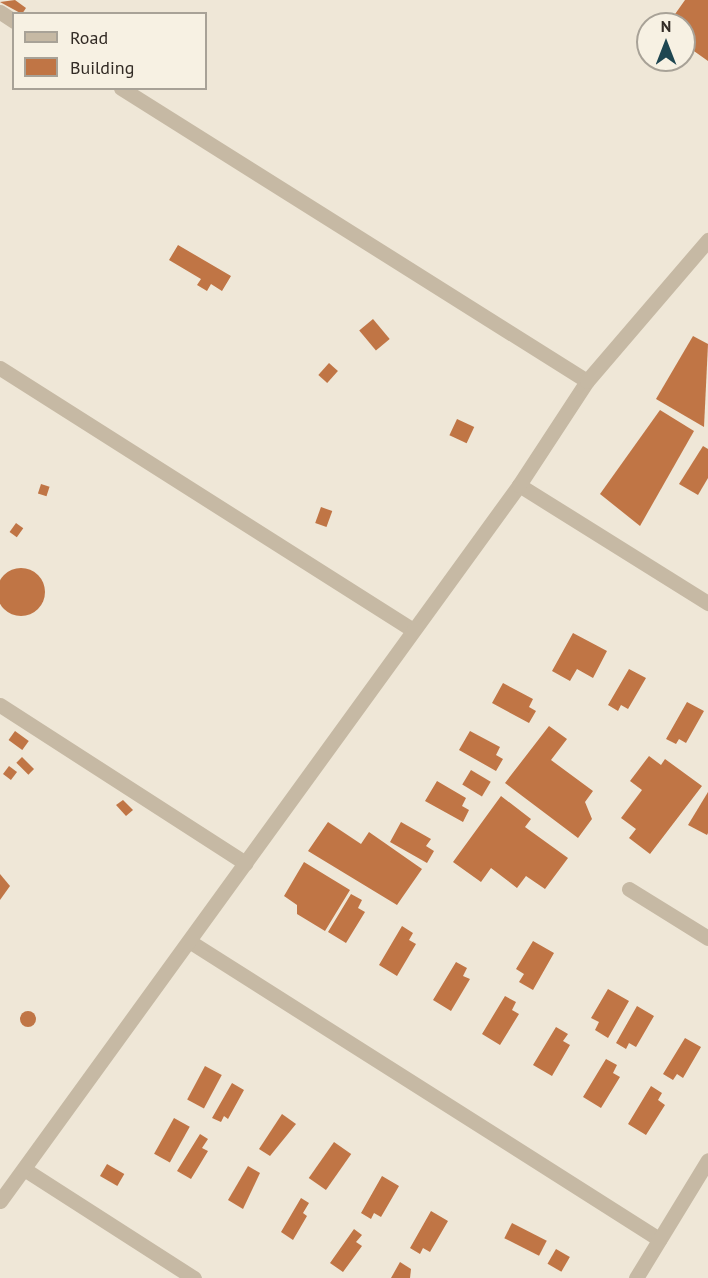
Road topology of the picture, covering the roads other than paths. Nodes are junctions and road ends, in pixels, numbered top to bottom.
1 (124, 90) edge
2 (708, 240) edge
3 (703, 256) edge
4 (0, 369) edge
5 (587, 381) junction
6 (519, 485) junction
7 (708, 603) edge
8 (411, 629) junction
9 (0, 705) edge
10 (245, 863) junction
11 (629, 889) dead end
12 (708, 938) edge
13 (189, 941) junction
14 (708, 1160) edge
15 (24, 1169) junction
16 (0, 1201) edge
17 (659, 1239) junction
18 (194, 1278) edge
19 (636, 1278) edge

1 - 5 street
2 - 3 street
3 - 5 street
4 - 8 street
5 - 6 street
6 - 7 street
6 - 8 street
8 - 10 street
9 - 10 street
10 - 13 street
11 - 12 street
13 - 15 street
13 - 17 street
14 - 17 street
15 - 16 street
15 - 18 street
17 - 19 street

